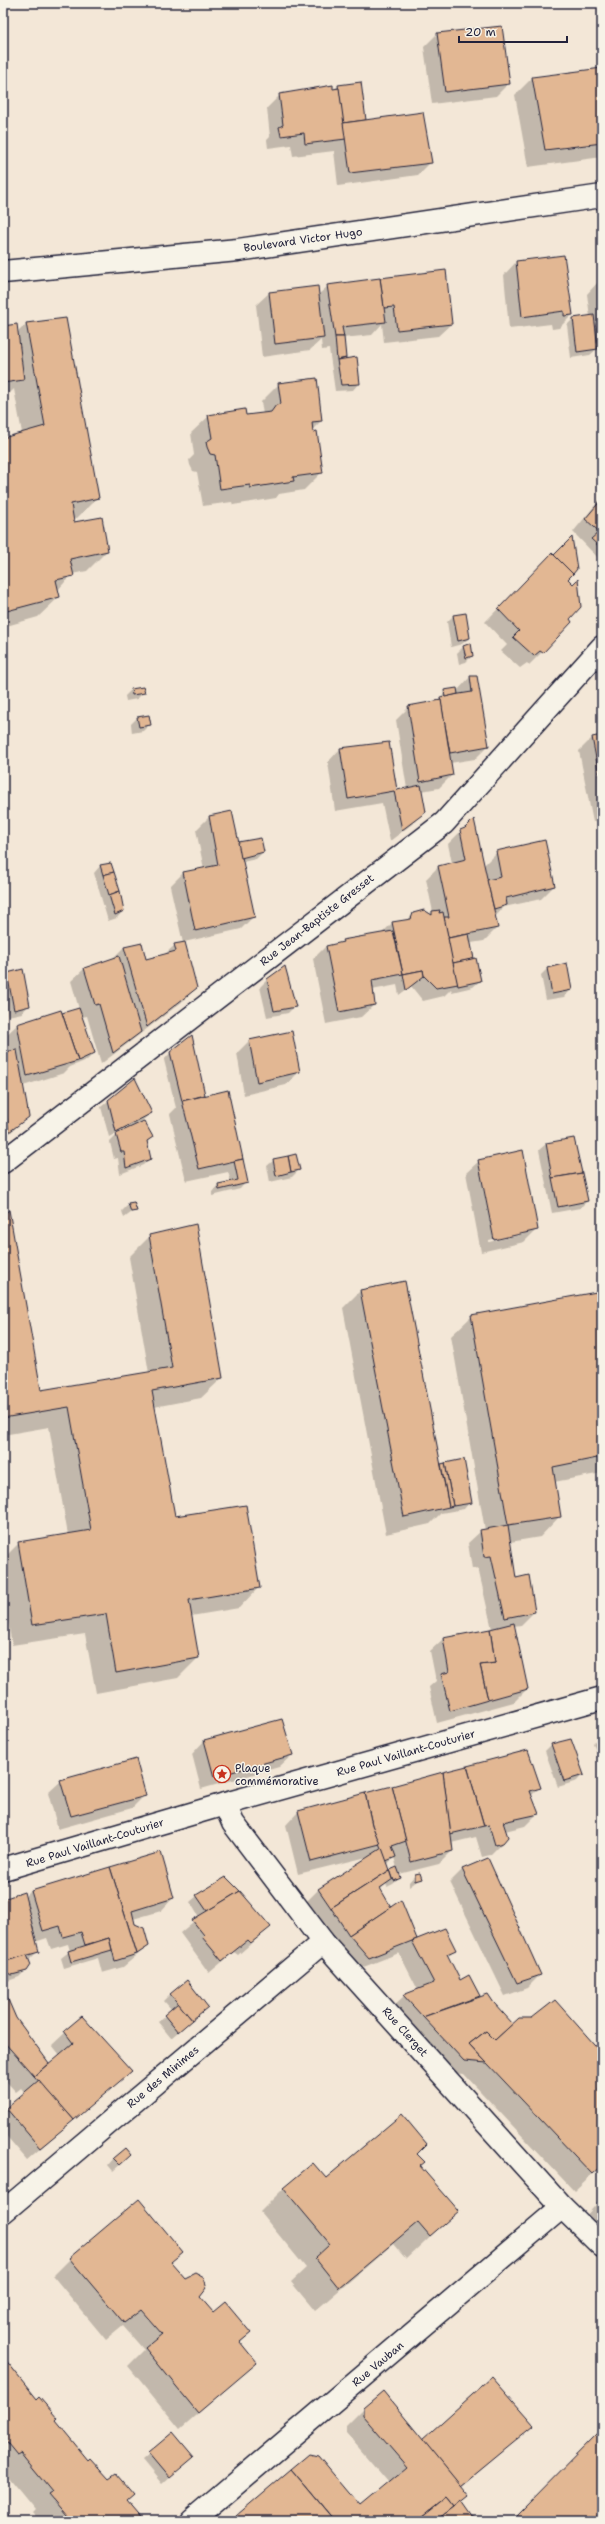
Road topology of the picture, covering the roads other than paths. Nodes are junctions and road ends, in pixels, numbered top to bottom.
1 (602, 196) edge
2 (3, 272) edge
3 (602, 647) edge
4 (3, 1162) edge
5 (602, 1698) edge
6 (225, 1804) junction
7 (3, 1870) edge
8 (323, 1942) junction
9 (562, 2207) junction
10 (3, 2212) edge
11 (602, 2246) edge
12 (192, 2521) edge

1 - 2 street, Boulevard Victor Hugo
3 - 4 street, Rue Jean-Baptiste Gresset
5 - 6 street, Rue Paul Vaillant-Couturier
6 - 7 street, Rue Paul Vaillant-Couturier
6 - 8 street, Rue Clerget
8 - 9 street, Rue Clerget
8 - 10 street, Rue des Minimes
9 - 11 street, Rue Clerget
9 - 12 street, Rue Vauban

